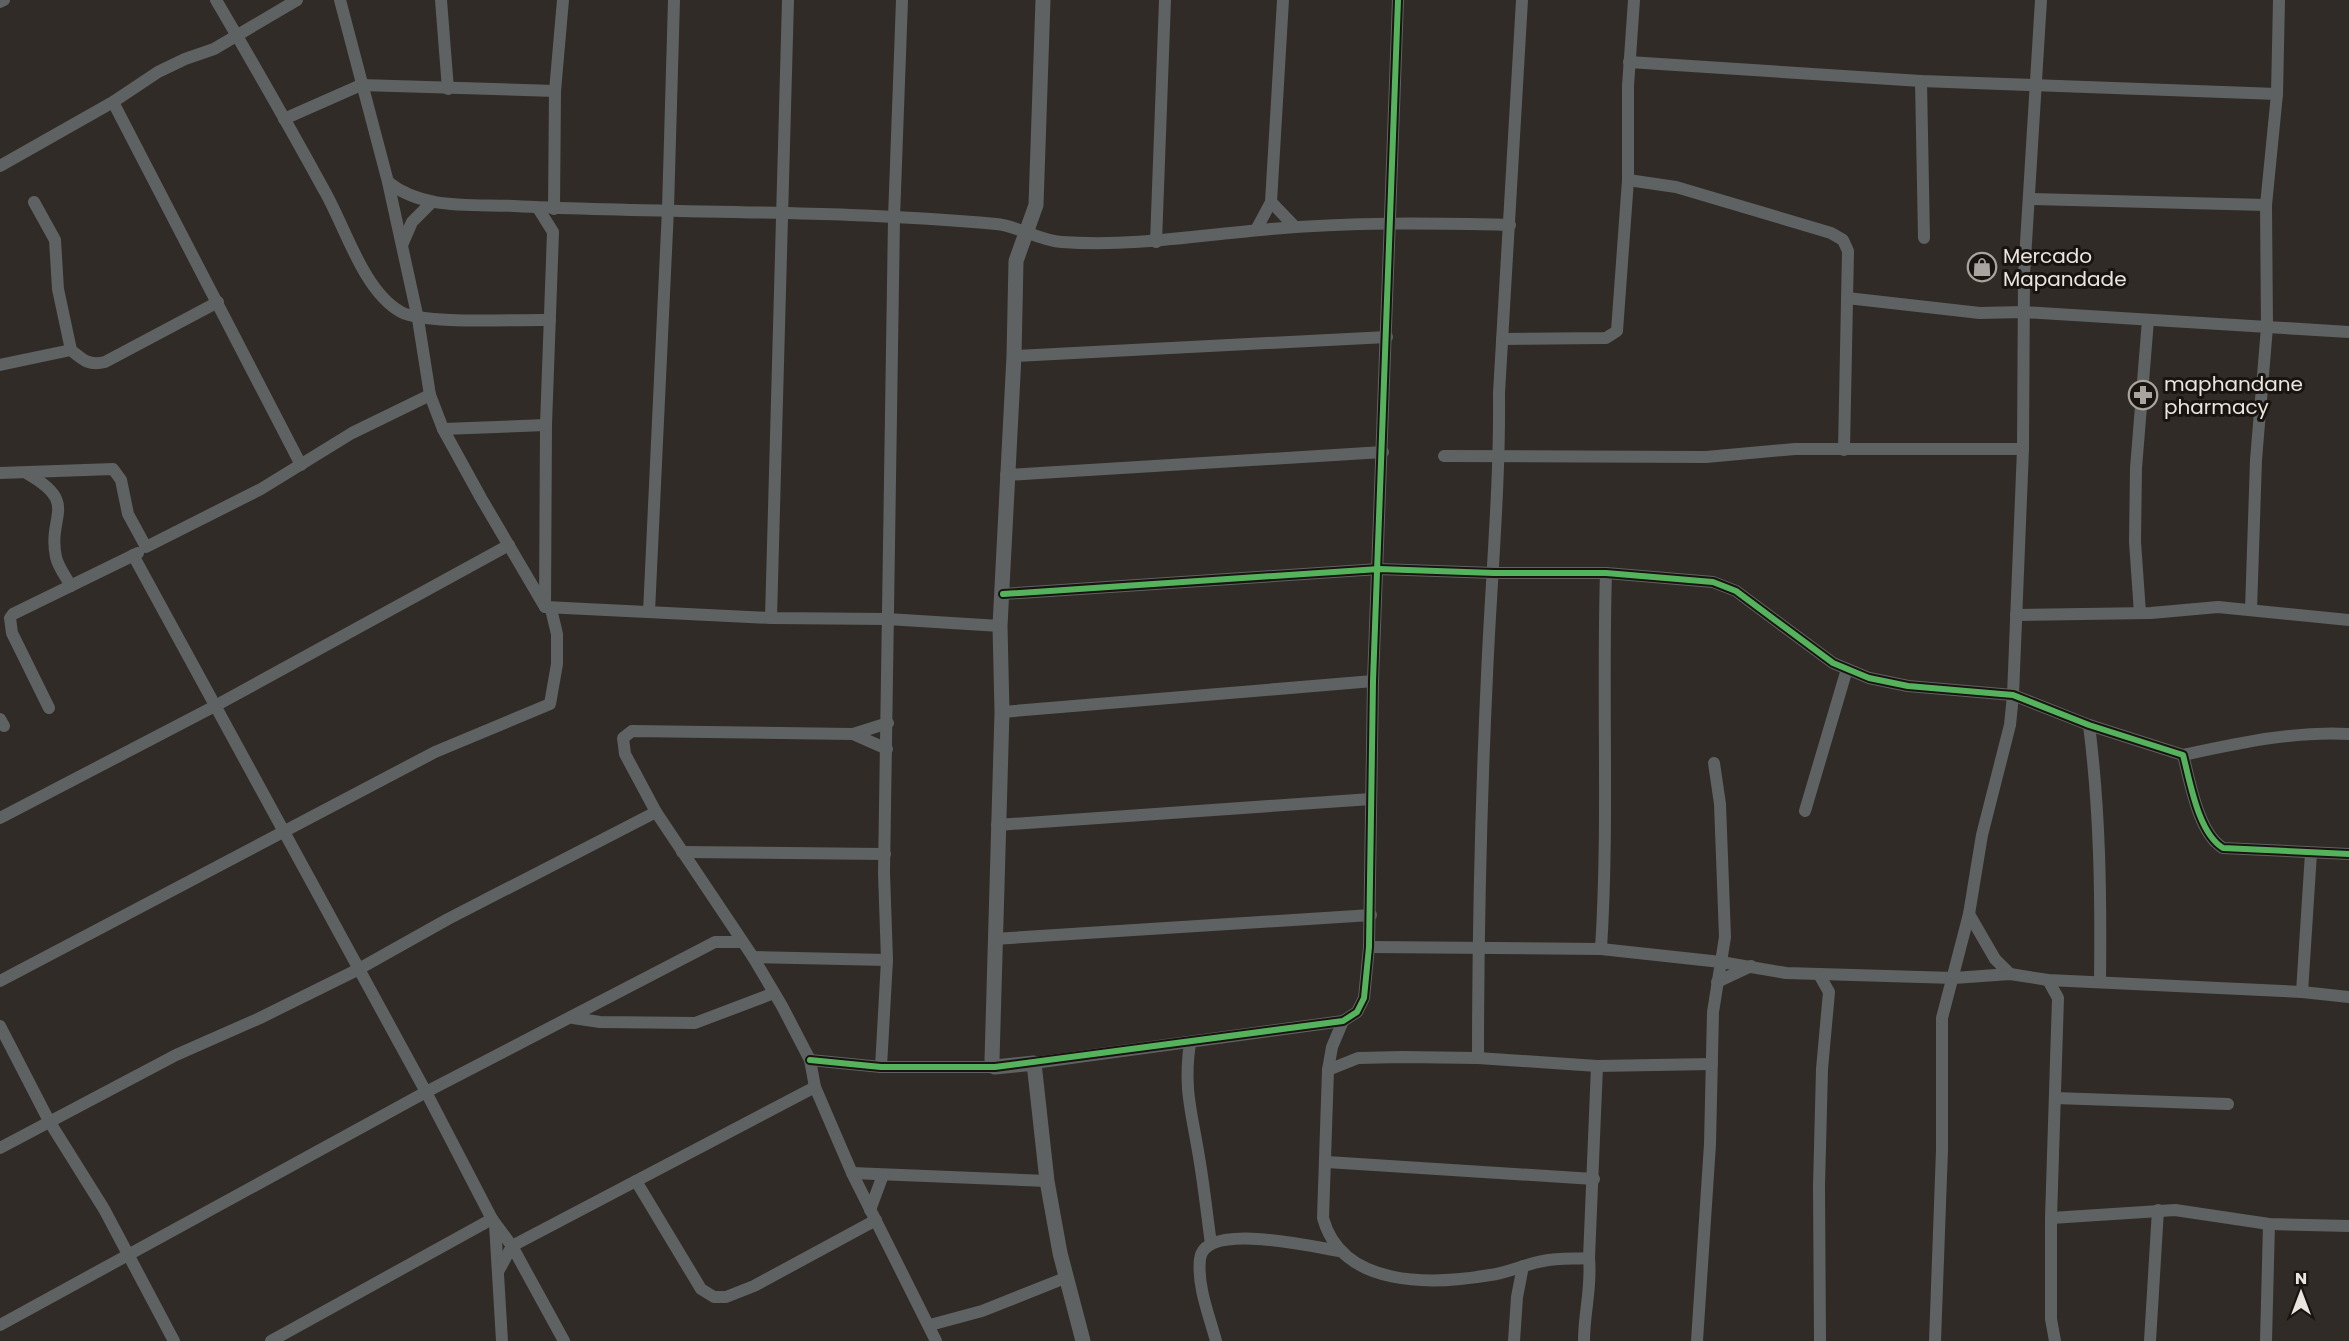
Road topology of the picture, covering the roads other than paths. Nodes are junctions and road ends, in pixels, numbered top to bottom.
1 (216, 0) edge
2 (297, 0) edge
3 (340, 0) edge
4 (441, 0) edge
5 (563, 0) edge
6 (674, 0) edge
7 (788, 0) edge
8 (902, 0) edge
9 (1043, 0) edge
10 (1165, 0) edge
11 (1283, 0) edge
12 (1398, 0) edge
13 (1522, 0) edge
14 (1634, 0) edge
15 (2041, 0) edge
16 (2278, 0) edge
17 (237, 36) junction
18 (1629, 63) junction
19 (1921, 81) junction
20 (2035, 85) junction
21 (361, 86) junction
22 (448, 89) junction
23 (555, 91) junction
24 (2277, 94) junction
25 (113, 102) junction
26 (284, 119) junction
27 (0, 166) edge
28 (1628, 180) junction
29 (388, 182) junction
30 (2031, 199) junction
31 (34, 202) dead end
32 (432, 202) junction
33 (1271, 202) junction
34 (2266, 205) junction
35 (538, 208) junction
36 (554, 208) junction
37 (668, 209) junction
38 (568, 210) junction
39 (782, 213) junction
40 (894, 218) junction
41 (1390, 222) junction
42 (1510, 225) junction
43 (1295, 227) junction
44 (1256, 230) junction
45 (553, 232) junction
46 (1026, 233) junction
47 (1924, 238) dead end
48 (1156, 242) junction
49 (402, 245) junction
50 (1847, 298) junction
51 (218, 302) junction
52 (2023, 312) junction
53 (418, 318) junction
54 (550, 320) junction
55 (2148, 320) junction
56 (2267, 327) junction
57 (2349, 332) edge
58 (1387, 337) junction
59 (1502, 339) junction
60 (71, 350) junction
61 (1014, 356) junction
62 (0, 365) edge
63 (430, 395) junction
64 (546, 425) junction
65 (443, 429) junction
66 (2023, 449) junction
67 (1844, 450) junction
68 (1383, 452) junction
69 (1444, 456) dead end
70 (1500, 458) junction
71 (302, 465) junction
72 (0, 473) edge
73 (28, 474) junction
74 (1006, 475) junction
75 (509, 545) junction
76 (146, 547) junction
77 (133, 555) junction
78 (1379, 569) junction
79 (1494, 573) junction
80 (1606, 573) junction
81 (71, 586) junction
82 (1003, 594) junction
83 (548, 608) junction
84 (2252, 610) junction
85 (649, 612) junction
86 (2140, 613) junction
87 (2016, 615) junction
88 (771, 618) junction
89 (887, 619) junction
90 (2349, 620) edge
91 (1000, 626) junction
92 (1847, 669) junction
93 (1373, 681) junction
94 (2013, 695) junction
95 (215, 706) junction
96 (50, 708) dead end
97 (1002, 712) junction
98 (888, 723) junction
99 (2089, 725) junction
100 (853, 734) junction
101 (2349, 734) edge
102 (887, 749) junction
103 (2183, 755) junction
104 (1714, 763) dead end
105 (1371, 799) junction
106 (1805, 811) dead end
107 (656, 812) junction
108 (0, 818) edge
109 (997, 825) junction
110 (282, 831) junction
111 (682, 852) junction
112 (2311, 853) junction
113 (885, 854) junction
114 (2349, 854) edge
115 (1969, 914) junction
116 (1371, 915) junction
117 (725, 916) junction
118 (994, 939) junction
119 (715, 942) junction
120 (742, 942) junction
121 (1478, 946) junction
122 (1369, 947) junction
123 (1601, 949) junction
124 (753, 957) junction
125 (886, 960) junction
126 (1720, 962) junction
127 (1751, 966) junction
128 (357, 970) junction
129 (2010, 974) junction
130 (1841, 975) junction
131 (1821, 976) junction
132 (1954, 978) junction
133 (2048, 980) junction
134 (0, 981) edge
135 (2077, 981) junction
136 (1717, 982) junction
137 (2100, 982) junction
138 (1829, 992) junction
139 (2302, 992) junction
140 (774, 993) junction
141 (2349, 997) edge
142 (2058, 998) junction
143 (573, 1018) junction
144 (1343, 1021) junction
145 (0, 1026) edge
146 (1190, 1043) junction
147 (1478, 1058) junction
148 (810, 1060) junction
149 (1034, 1063) junction
150 (1712, 1064) junction
151 (1597, 1066) junction
152 (881, 1067) junction
153 (994, 1067) junction
154 (1328, 1070) junction
155 (815, 1088) junction
156 (426, 1092) junction
157 (2055, 1098) junction
158 (2228, 1104) dead end
159 (48, 1121) junction
160 (0, 1148) edge
161 (1327, 1162) junction
162 (852, 1173) junction
163 (883, 1175) junction
164 (1594, 1179) junction
165 (1047, 1180) junction
166 (636, 1181) junction
167 (2158, 1210) junction
168 (873, 1215) junction
169 (2051, 1218) junction
170 (494, 1222) junction
171 (2269, 1224) junction
172 (2349, 1226) edge
173 (1211, 1244) junction
174 (512, 1246) junction
175 (1339, 1251) junction
176 (129, 1254) junction
177 (1589, 1258) junction
178 (1523, 1266) junction
179 (498, 1270) junction
180 (1065, 1278) junction
181 (0, 1325) edge
182 (930, 1325) junction
183 (174, 1341) edge
184 (271, 1341) edge
185 (502, 1341) edge
186 (564, 1341) edge
187 (936, 1341) edge
188 (1083, 1341) edge
189 (1216, 1341) edge
190 (1514, 1341) edge
191 (1584, 1341) edge
192 (1697, 1341) edge
193 (1820, 1341) edge
194 (1935, 1341) edge
195 (2055, 1341) edge
196 (2150, 1341) edge
197 (2266, 1341) edge

1 - 17 street
2 - 17 street
3 - 21 street
4 - 22 street
5 - 23 street
6 - 37 street
7 - 39 street
8 - 40 street
9 - 46 street
10 - 48 street
11 - 33 street
12 - 41 street
13 - 42 street
14 - 18 street
15 - 20 street
16 - 24 street
17 - 25 street
17 - 26 street
18 - 19 street
18 - 28 street
19 - 20 street
19 - 47 street
20 - 24 street
20 - 30 street
21 - 22 street
21 - 26 street
21 - 29 street
22 - 23 street
23 - 36 street
24 - 34 street
25 - 27 street
25 - 51 street
26 - 53 street
28 - 50 street
28 - 59 street
29 - 32 street
29 - 49 street
30 - 34 street
30 - 52 street
31 - 60 street
32 - 35 street
32 - 49 street
33 - 43 street
33 - 44 street
34 - 56 street
35 - 36 street
35 - 45 street
36 - 38 street
37 - 38 street
37 - 39 street
37 - 85 street
38 - 45 street
39 - 40 street
39 - 88 street
40 - 46 street
40 - 89 street
41 - 42 street
41 - 43 street
41 - 58 street
42 - 59 street
43 - 44 street
44 - 48 street
45 - 54 street
46 - 48 street
46 - 61 street
49 - 53 street
50 - 52 street
50 - 67 street
51 - 60 street
51 - 71 street
52 - 55 street
52 - 66 street
53 - 54 street
53 - 63 street
54 - 64 street
55 - 56 street
55 - 86 street
56 - 57 street
56 - 84 street
58 - 61 street
58 - 68 street
59 - 70 street
60 - 62 street
61 - 74 street
63 - 65 street
63 - 71 street
64 - 65 street
64 - 83 street
65 - 75 street
66 - 67 street
66 - 87 street
67 - 70 street
68 - 74 street
68 - 78 street
69 - 70 street
70 - 79 street
71 - 76 street
72 - 73 street
73 - 76 street
73 - 81 street
74 - 82 street
75 - 83 street
75 - 95 street
76 - 77 street
77 - 81 street
77 - 95 street
78 - 79 street
78 - 82 street
78 - 93 street
79 - 80 street
79 - 121 street
80 - 92 street
80 - 123 street
81 - 96 street
82 - 91 street
83 - 85 street
83 - 110 street
84 - 86 street
84 - 90 street
85 - 88 street
86 - 87 street
87 - 94 street
88 - 89 street
89 - 91 street
89 - 98 street
91 - 97 street
92 - 94 street
92 - 106 street
93 - 97 street
93 - 105 street
94 - 99 street
94 - 115 street
95 - 108 street
95 - 110 street
97 - 109 street
98 - 100 street
98 - 102 street
99 - 103 street
99 - 137 street
100 - 102 street
100 - 107 street
101 - 103 street
102 - 113 street
103 - 112 street
104 - 126 street
105 - 109 street
105 - 116 street
107 - 111 street
107 - 128 street
109 - 118 street
110 - 128 street
110 - 134 street
111 - 113 street
111 - 117 street
112 - 114 street
112 - 139 street
113 - 125 street
115 - 129 street
115 - 132 street
116 - 118 street
116 - 122 street
117 - 119 street
117 - 120 street
118 - 153 street
119 - 120 street
119 - 143 street
120 - 124 street
121 - 122 street
121 - 123 street
121 - 147 street
122 - 144 street
123 - 126 street
124 - 125 street
124 - 140 street
125 - 152 street
126 - 127 street
126 - 136 street
127 - 131 street
127 - 136 street
128 - 156 street
128 - 159 street
129 - 132 street
129 - 133 street
130 - 131 street
130 - 132 street
130 - 138 street
131 - 138 street
132 - 194 street
133 - 135 street
133 - 142 street
135 - 137 street
135 - 142 street
136 - 150 street
137 - 139 street
138 - 193 street
139 - 141 street
140 - 143 street
140 - 148 street
142 - 157 street
143 - 156 street
144 - 146 street
144 - 154 street
145 - 159 street
146 - 149 street
146 - 173 street
147 - 151 street
147 - 154 street
148 - 152 street
148 - 155 street
149 - 153 street
149 - 165 street
150 - 151 street
150 - 192 street
151 - 164 street
152 - 153 street
154 - 161 street
155 - 162 street
155 - 166 street
156 - 170 street
156 - 176 street
157 - 158 street
157 - 169 street
159 - 160 street
159 - 176 street
161 - 164 street
161 - 175 street
162 - 163 street
162 - 168 street
163 - 165 street
163 - 168 street
164 - 177 street
165 - 180 street
166 - 168 street
166 - 174 street
167 - 169 street
167 - 171 street
167 - 196 street
168 - 182 street
169 - 195 street
170 - 174 street
170 - 179 street
170 - 184 street
171 - 172 street
171 - 197 street
173 - 175 street
173 - 189 street
174 - 179 street
174 - 186 street
175 - 178 street
176 - 181 street
176 - 183 street
177 - 178 street
177 - 191 street
178 - 190 street
179 - 185 street
180 - 182 street
180 - 188 street
182 - 187 street

